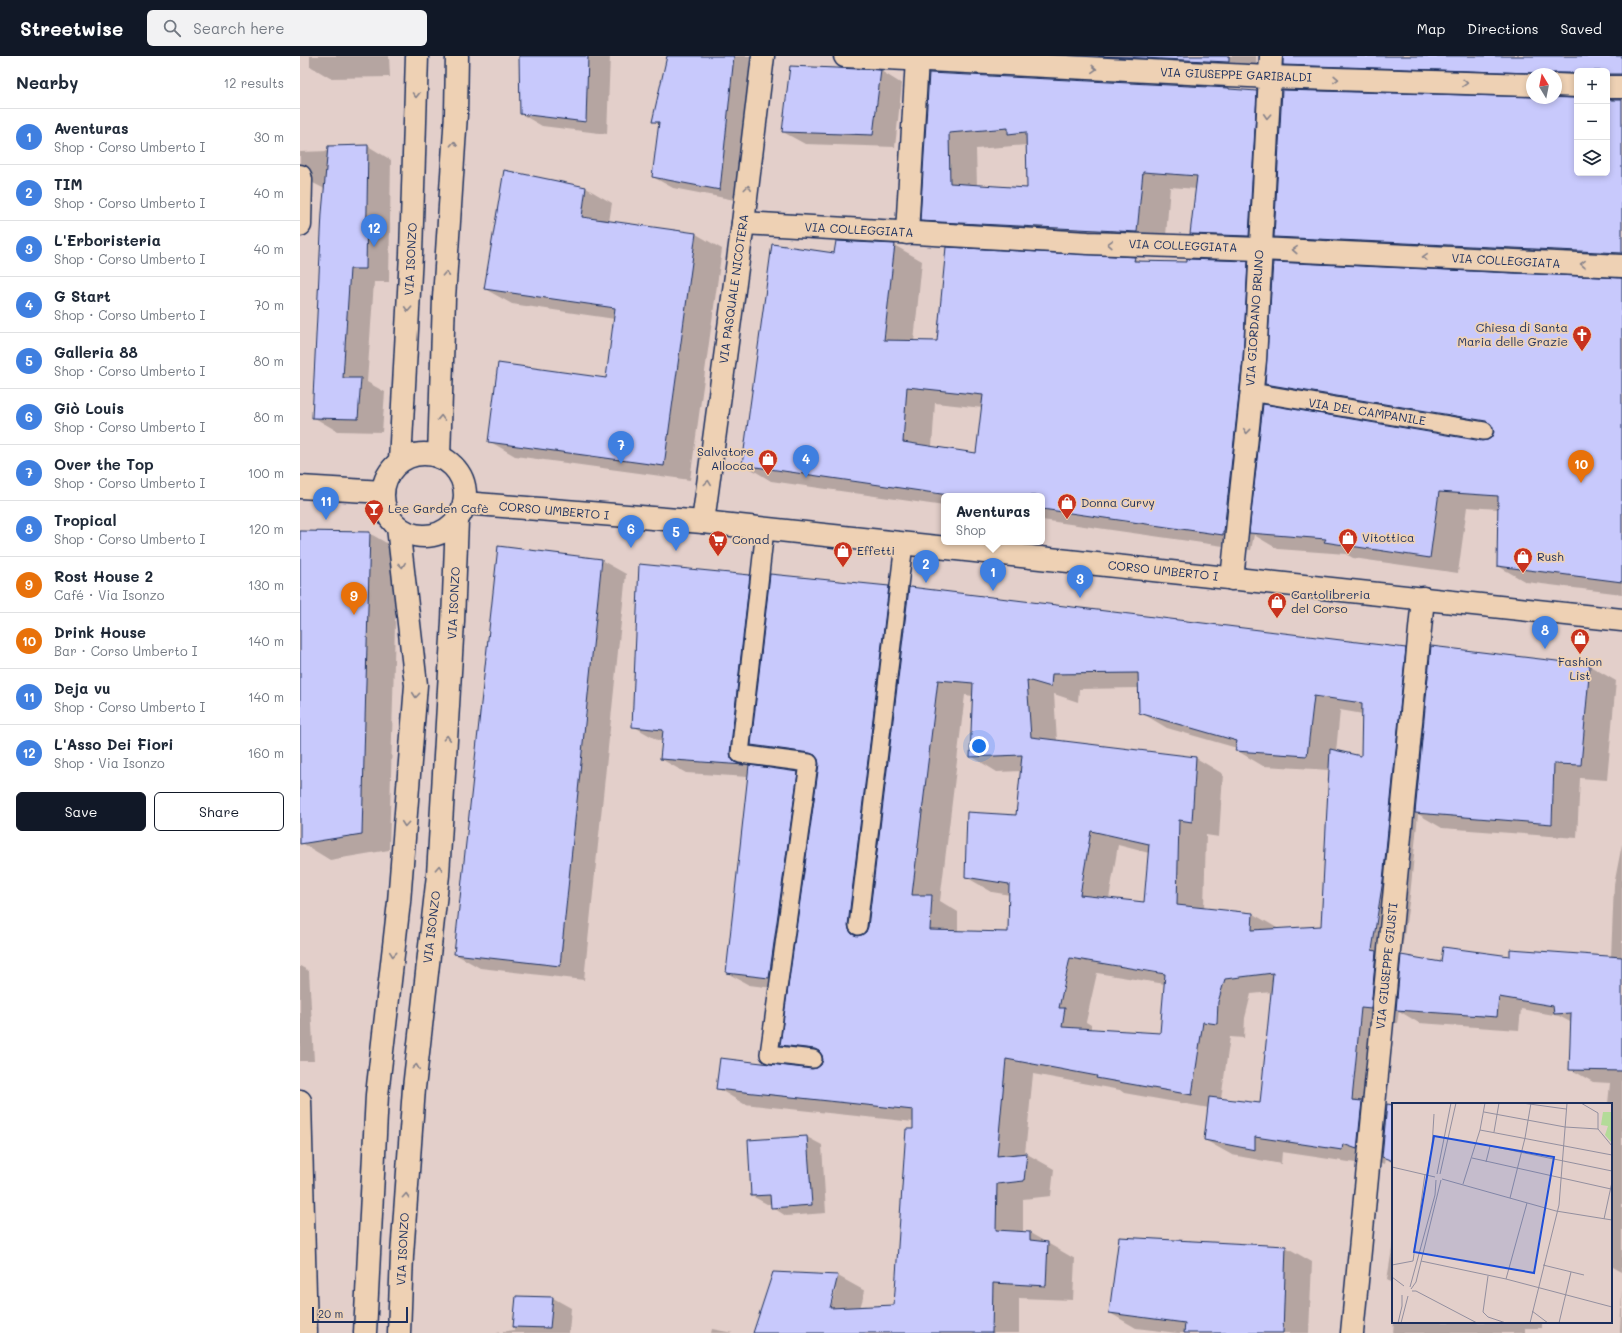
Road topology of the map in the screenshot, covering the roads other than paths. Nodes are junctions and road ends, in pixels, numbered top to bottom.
1 (417, 56) edge
2 (457, 56) edge
3 (763, 56) edge
4 (845, 56) edge
5 (917, 60) junction
6 (1270, 67) edge
7 (1526, 85) edge
8 (1562, 85) edge
9 (1574, 86) edge
10 (1610, 87) edge
11 (1622, 87) edge
12 (300, 176) edge
13 (743, 223) junction
14 (300, 225) edge
15 (907, 233) junction
16 (1260, 249) junction
17 (1622, 266) edge
18 (1251, 392) junction
19 (1484, 431) dead end
20 (440, 457) junction
21 (400, 461) junction
22 (300, 487) edge
23 (383, 492) junction
24 (460, 511) junction
25 (703, 522) junction
26 (398, 527) junction
27 (765, 529) junction
28 (904, 544) junction
29 (1232, 579) junction
30 (1423, 598) junction
31 (1622, 620) edge
32 (858, 926) dead end
33 (813, 1059) dead end
34 (300, 1101) edge
35 (306, 1333) edge
36 (366, 1333) edge
37 (399, 1333) edge
38 (1352, 1333) edge

1 -> 21 street, VIA ISONZO
20 -> 2 street
13 -> 3 street, VIA PASQUALE NICOTERA
4 - 5 street, VIA GIUSEPPE GARIBALDI
5 -> 6 street, VIA GIUSEPPE GARIBALDI
5 - 15 street
6 -> 7 street, VIA GIUSEPPE GARIBALDI
6 -> 16 street, VIA GIORDANO BRUNO
8 - 9 street
10 - 11 street
12 - 14 street
13 - 15 street, VIA COLLEGGIATA
25 -> 13 street, VIA PASQUALE NICOTERA
16 -> 15 street, VIA COLLEGGIATA
17 -> 16 street, VIA COLLEGGIATA
16 - 18 street, VIA GIORDANO BRUNO
18 - 19 lane, VIA DEL CAMPANILE
18 -> 29 street, VIA GIORDANO BRUNO
20 - 21 street
20 - 24 street
21 - 23 street
22 - 23 street
23 - 26 street
24 - 25 street, CORSO UMBERTO I
24 - 26 street
37 -> 24 street, VIA ISONZO
25 - 27 street, CORSO UMBERTO I
26 -> 36 street
27 - 28 street, CORSO UMBERTO I
27 - 33 lane
28 - 29 street, CORSO UMBERTO I
28 - 32 lane
29 - 30 street, CORSO UMBERTO I
30 - 31 street, CORSO UMBERTO I
30 - 38 street, VIA GIUSEPPE GIUSTI
34 - 35 street

